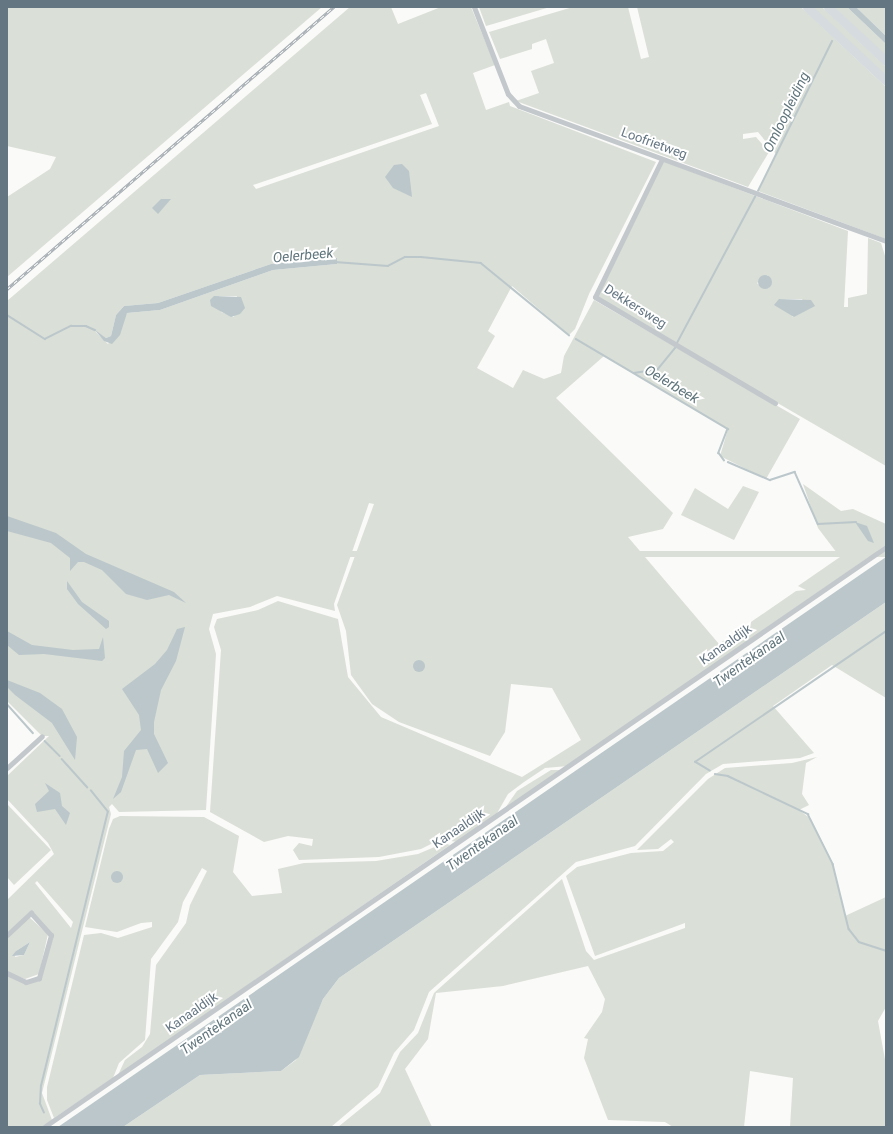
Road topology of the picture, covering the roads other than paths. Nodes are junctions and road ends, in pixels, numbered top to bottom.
1 (474, 7) edge
2 (807, 7) edge
3 (828, 7) edge
4 (886, 61) edge
5 (886, 81) edge
6 (662, 159) junction
7 (886, 241) edge
8 (775, 403) dead end
9 (886, 547) edge
10 (42, 736) dead end
11 (7, 768) edge
12 (7, 935) edge
13 (7, 973) edge
14 (44, 1127) edge

1 - 6 street, Loofrietweg
2 - 5 highway
3 - 4 highway
6 - 7 street, Loofrietweg
6 - 8 street, Dekkersweg
9 - 14 street, Kanaaldijk
10 - 11 street
12 - 13 street

